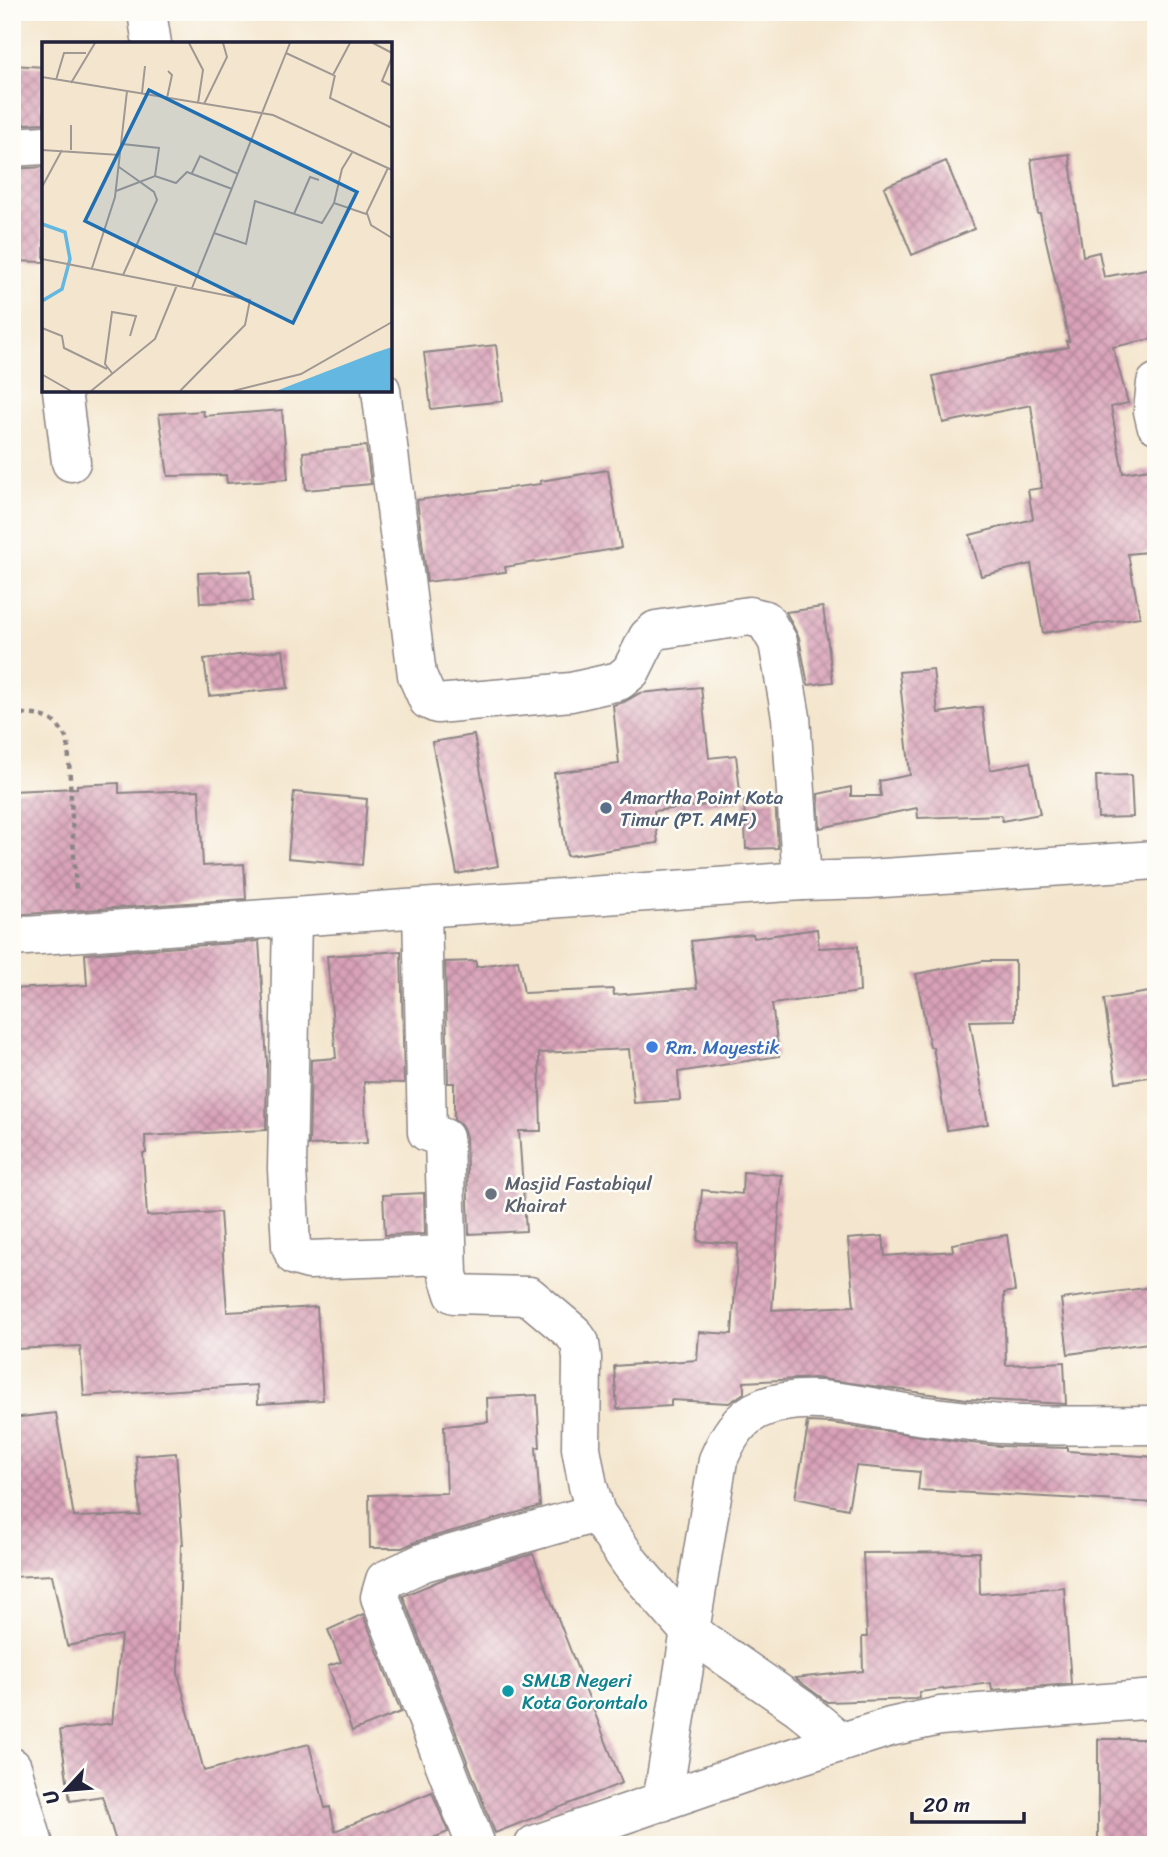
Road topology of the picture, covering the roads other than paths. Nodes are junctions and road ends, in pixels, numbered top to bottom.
1 (147, 12) edge
2 (152, 42) edge
3 (42, 145) edge
4 (12, 147) edge
5 (1156, 383) edge
6 (62, 392) edge
7 (381, 392) edge
8 (1156, 424) edge
9 (71, 462) dead end
10 (1156, 860) edge
11 (802, 881) junction
12 (422, 909) junction
13 (292, 919) junction
14 (12, 937) edge
15 (447, 1255) junction
16 (1156, 1425) edge
17 (596, 1513) junction
18 (690, 1630) junction
19 (1156, 1699) edge
20 (840, 1741) junction
21 (12, 1767) edge
22 (662, 1802) junction
23 (557, 1841) edge
24 (34, 1845) edge
25 (476, 1845) edge

1 - 2 street
3 - 4 street
5 - 8 street
6 - 9 street
7 - 11 street
10 - 11 street
11 - 12 street
12 - 13 street
12 - 15 street
13 - 14 street
13 - 15 street
15 - 17 street
16 - 18 street
17 - 18 street
17 - 25 street
18 - 20 street
18 - 22 street
19 - 20 street
20 - 22 street
21 - 24 street
22 - 23 street

